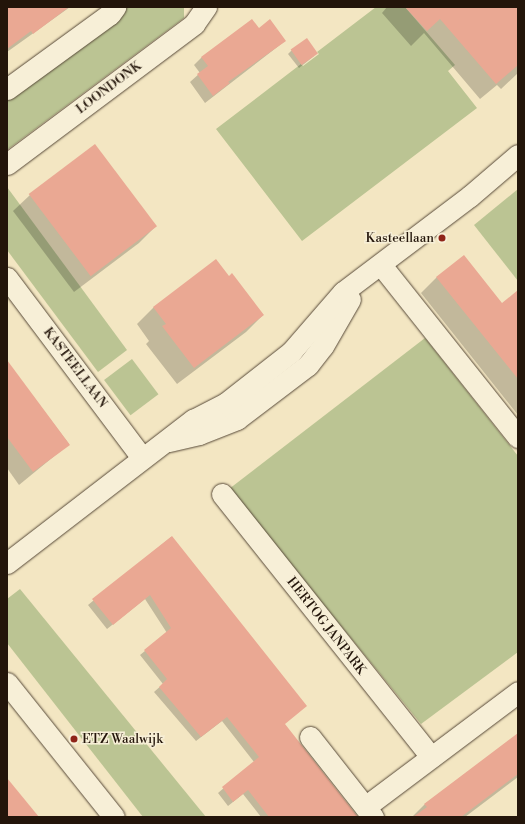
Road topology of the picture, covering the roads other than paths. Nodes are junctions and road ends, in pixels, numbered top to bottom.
1 (115, 7) edge
2 (206, 7) edge
3 (7, 89) edge
4 (518, 156) edge
5 (7, 164) edge
6 (381, 265) junction
7 (7, 278) edge
8 (518, 437) edge
9 (142, 458) junction
10 (222, 494) dead end
11 (7, 563) edge
12 (7, 684) edge
13 (518, 692) edge
14 (310, 737) dead end
15 (431, 757) junction
16 (369, 812) edge
17 (114, 817) edge

1 - 3 street
2 - 5 street, LOONDONK
4 - 6 street
6 - 8 street
6 - 9 street
7 - 9 street, KASTEELLAAN
9 - 11 street
10 - 15 street, HERTOG JANPARK
12 - 17 street
13 - 15 street
14 - 16 street
15 - 16 street

